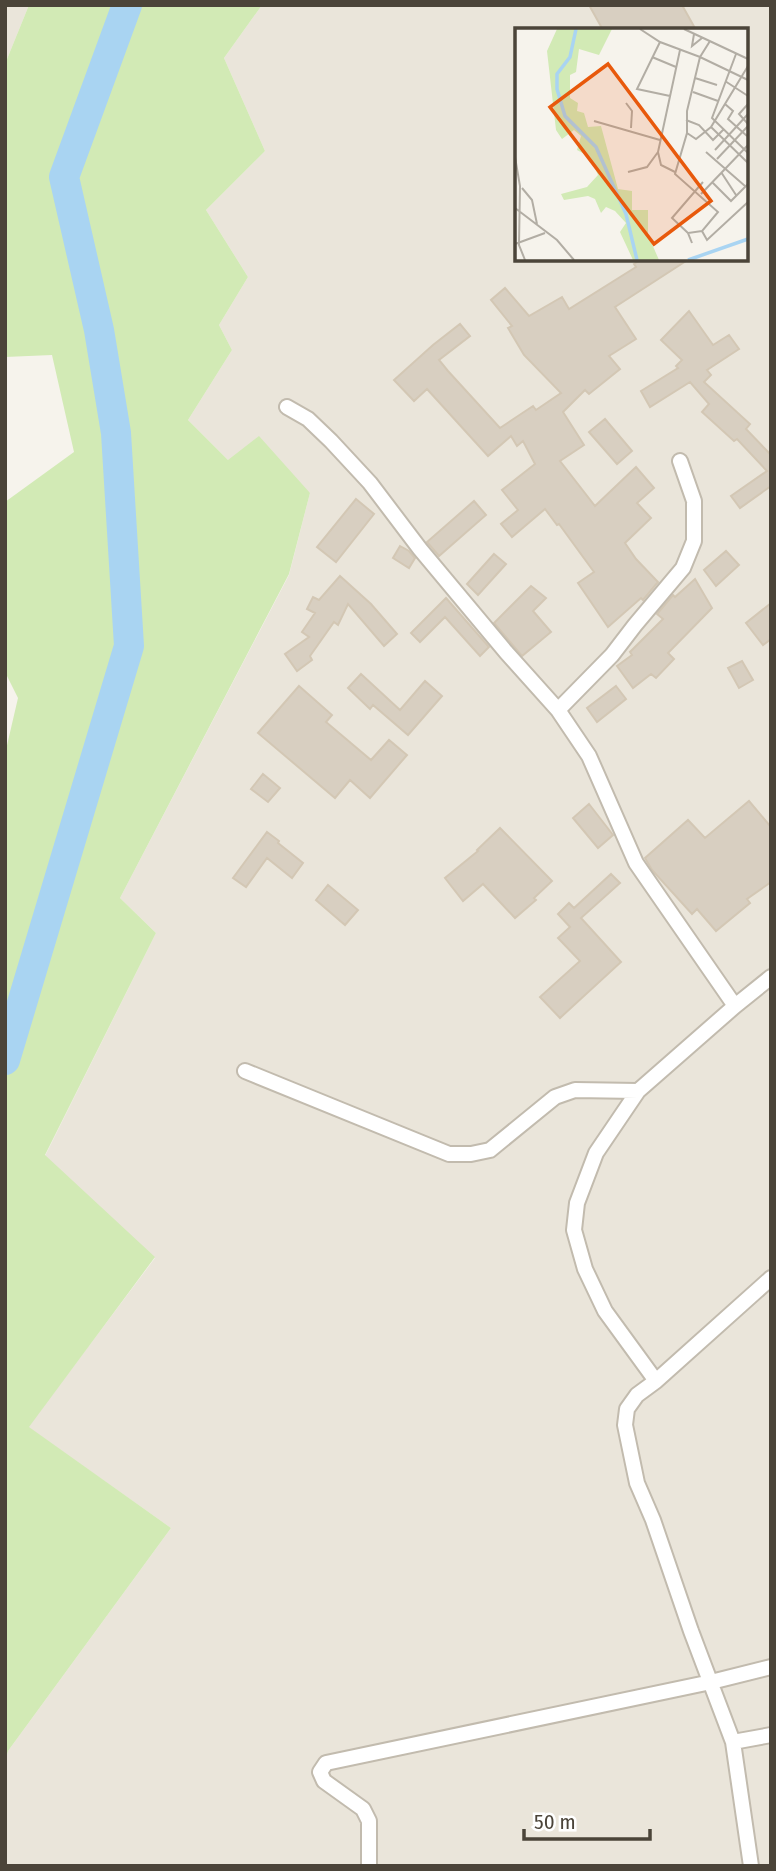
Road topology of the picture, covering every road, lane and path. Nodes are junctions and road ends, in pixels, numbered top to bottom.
1 (287, 407) dead end
2 (680, 461) dead end
3 (558, 710) junction
4 (771, 977) edge
5 (735, 1006) junction
6 (245, 1070) dead end
7 (638, 1091) junction
8 (771, 1278) edge
9 (656, 1381) junction
10 (771, 1667) edge
11 (711, 1682) junction
12 (771, 1735) edge
13 (733, 1742) junction
14 (369, 1866) edge
15 (751, 1866) edge

1 - 3 street
2 - 3 street
3 - 5 street
4 - 5 street
5 - 7 street
6 - 7 street
7 - 9 street
8 - 9 street
9 - 11 street
10 - 11 street
11 - 13 street
11 - 14 street
12 - 13 street
13 - 15 street

